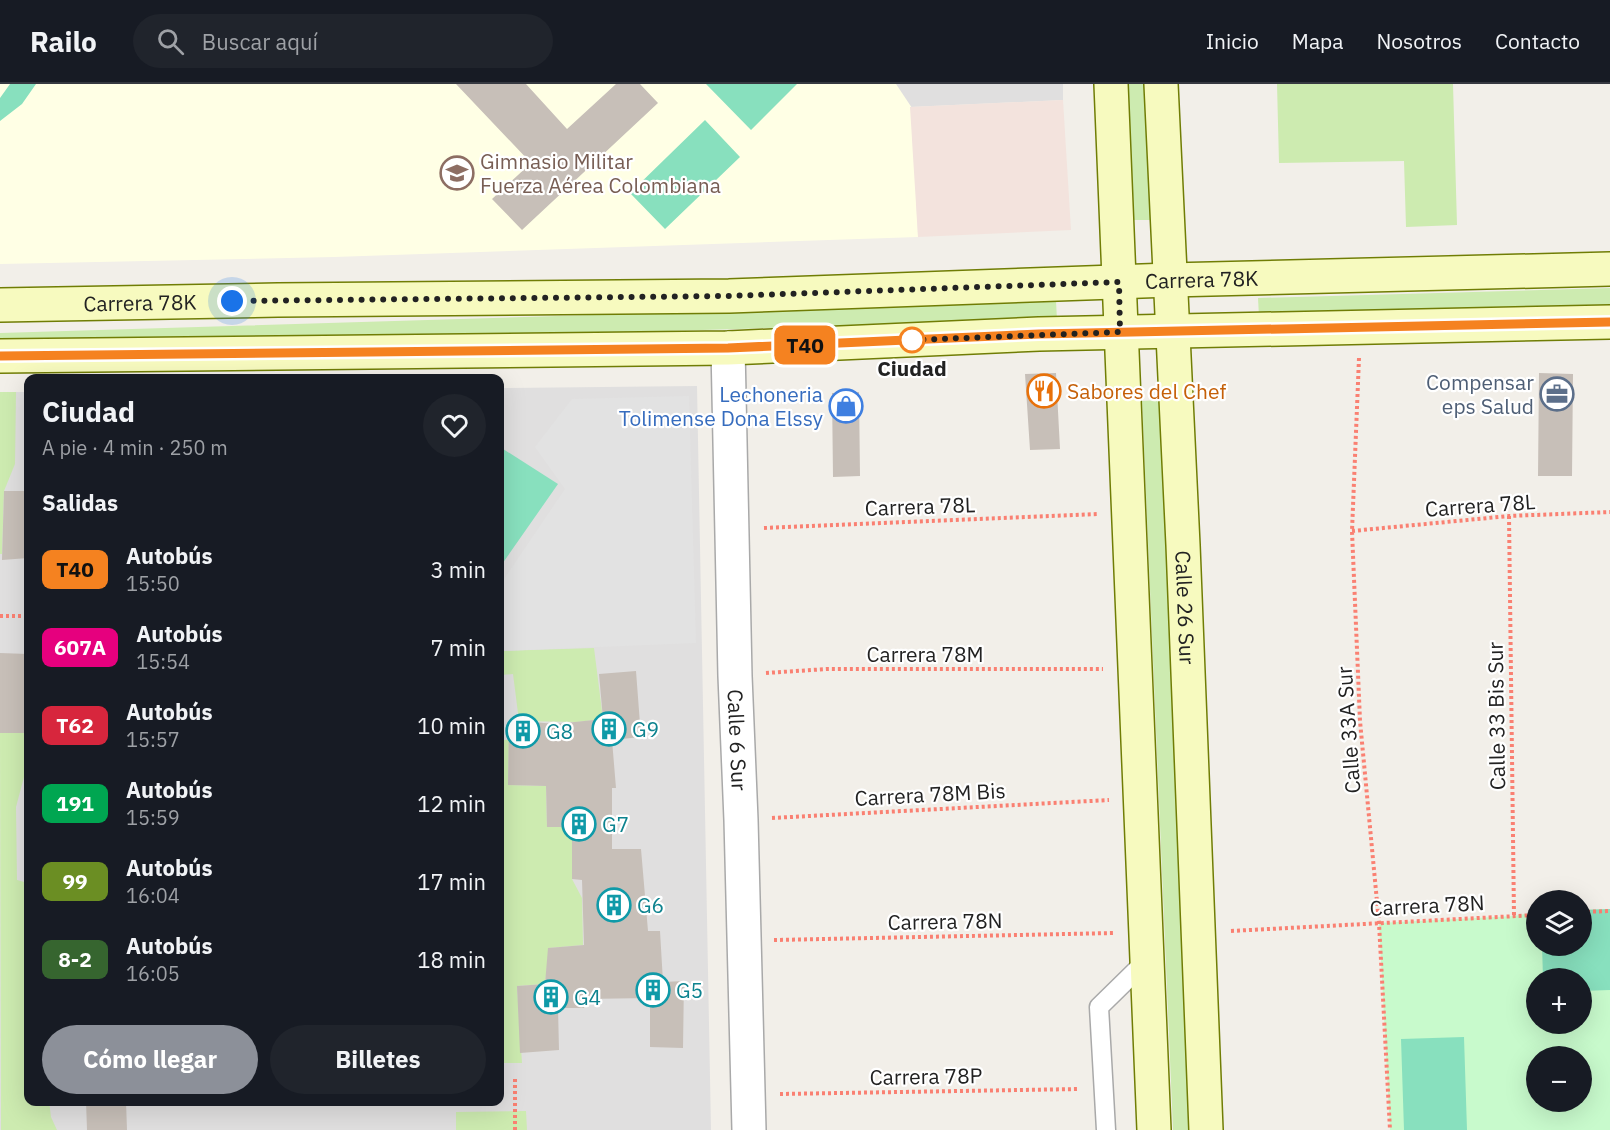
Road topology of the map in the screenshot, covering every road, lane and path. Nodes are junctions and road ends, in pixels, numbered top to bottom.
1 (1111, 84) edge
2 (1161, 84) edge
3 (1610, 269) edge
4 (1170, 280) junction
5 (1119, 282) junction
6 (0, 305) edge
7 (1610, 322) edge
8 (1359, 327) junction
9 (1173, 331) junction
10 (1120, 332) junction
11 (728, 348) junction
12 (0, 356) edge
13 (1610, 512) edge
14 (1108, 513) dead end
15 (1509, 516) junction
16 (733, 529) junction
17 (1352, 531) junction
18 (0, 616) edge
19 (24, 616) edge
20 (1103, 669) dead end
21 (735, 676) junction
22 (1109, 800) dead end
23 (741, 820) junction
24 (1610, 911) edge
25 (1592, 912) edge
26 (1526, 915) edge
27 (1514, 916) junction
28 (1379, 923) junction
29 (1224, 931) dead end
30 (744, 940) junction
31 (1146, 946) junction
32 (515, 1076) dead end
33 (1104, 1089) junction
34 (748, 1094) junction
35 (514, 1130) edge
36 (749, 1130) edge
37 (1106, 1130) edge
38 (1154, 1130) edge
39 (1206, 1130) edge
40 (1390, 1130) edge

1 - 5 main road
2 - 4 main road, Calle 26 Sur
3 - 4 main road, Carrera 78K
4 - 5 main road, Carrera 78K
4 - 9 main road, Calle 26 Sur
5 - 6 main road, Carrera 78K
5 - 10 main road
7 - 8 main road
8 - 9 main road
8 - 17 path, Calle 33A Sur
9 - 10 main road
9 - 39 main road, Calle 26 Sur
10 - 11 main road
10 - 31 main road
11 - 12 main road
11 - 16 street, Calle 6 Sur
13 - 15 path, Carrera 78L
14 - 16 path, Carrera 78L
15 - 17 path, Carrera 78L
15 - 27 path, Calle 33 Bis Sur
16 - 21 street, Calle 6 Sur
17 - 28 path, Calle 33A Sur
18 - 19 path
20 - 21 path, Carrera 78M
21 - 23 street, Calle 6 Sur
22 - 23 path, Carrera 78M Bis
23 - 30 street, Calle 6 Sur
24 - 25 path
26 - 27 path, Carrera 78N
27 - 28 path, Carrera 78N
28 - 29 path, Carrera 78N
28 - 40 path, Calle 33A Sur
30 - 31 path, Carrera 78N
30 - 34 street, Calle 6 Sur
31 - 33 lane
31 - 38 main road
32 - 35 path
33 - 34 path, Carrera 78P
33 - 37 lane
34 - 36 street, Calle 6 Sur

